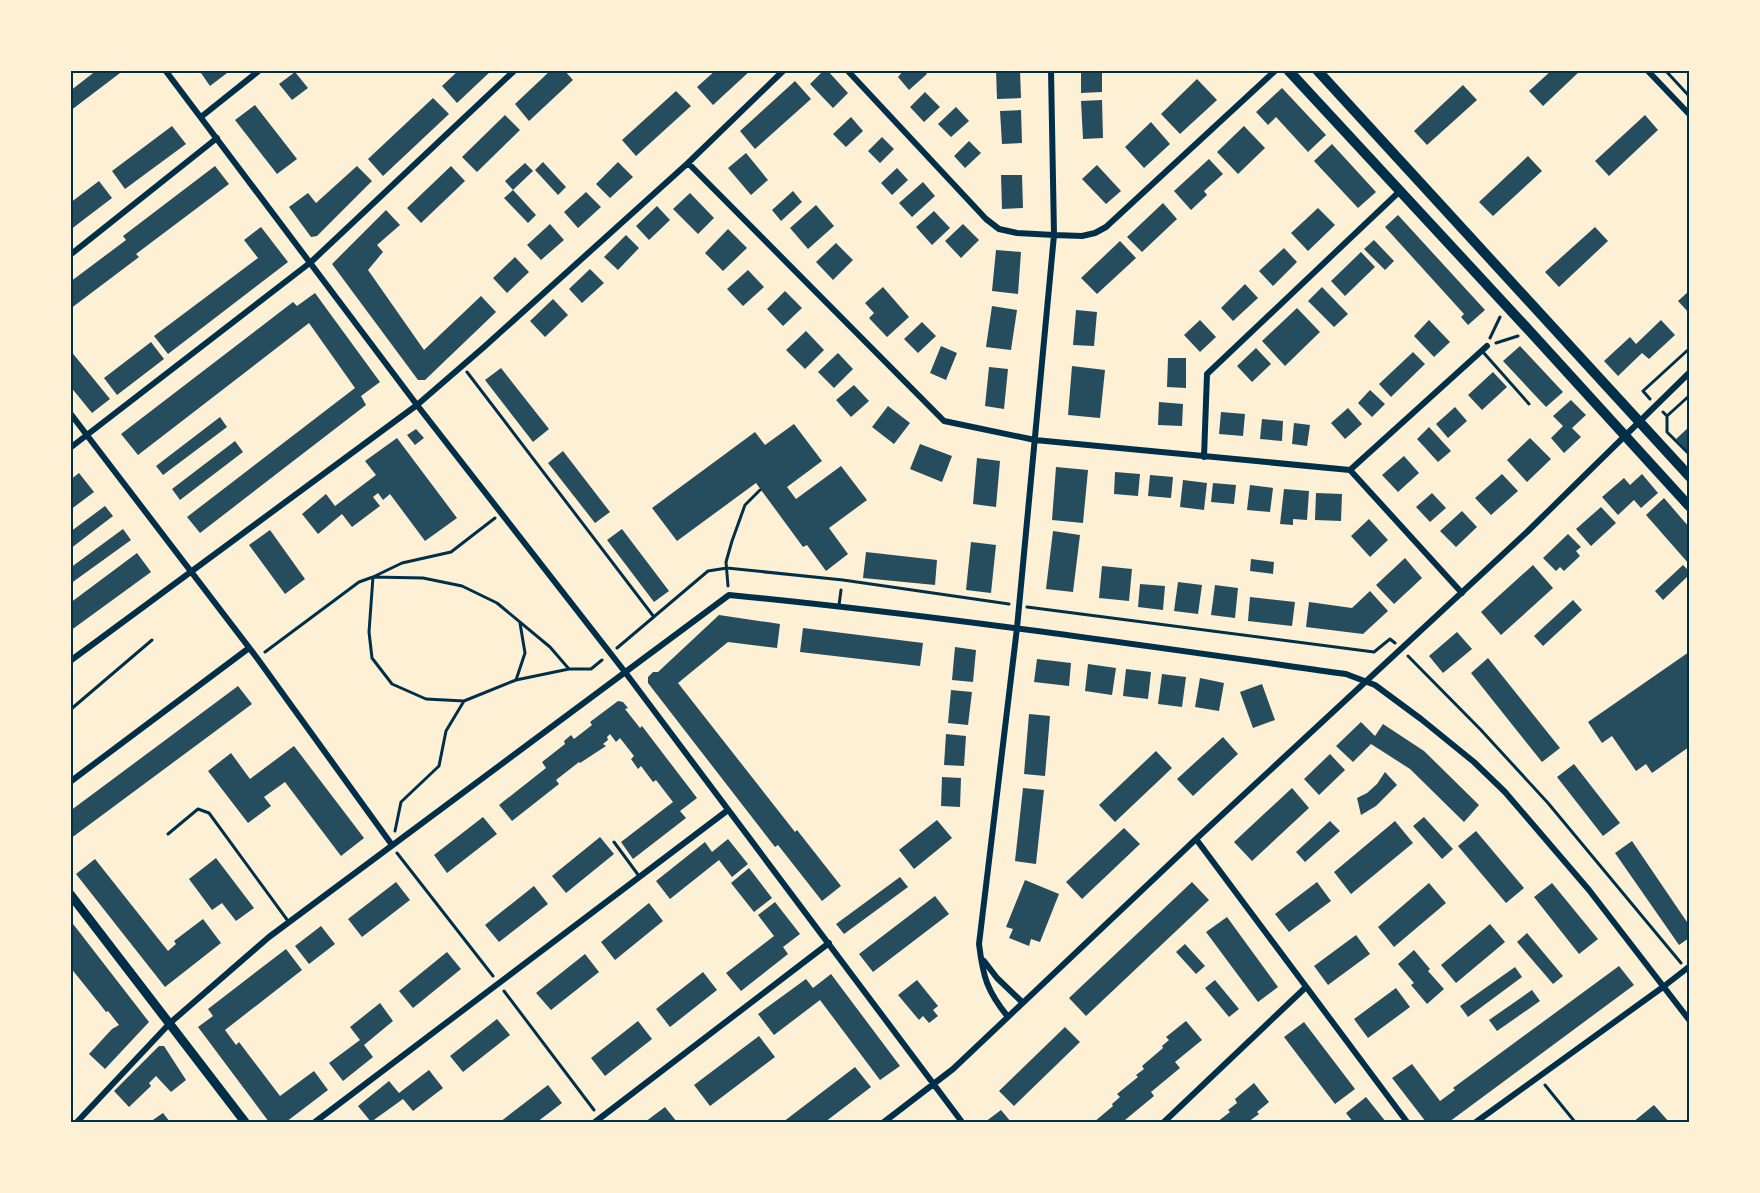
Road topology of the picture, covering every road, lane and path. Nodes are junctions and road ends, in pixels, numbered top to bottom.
1 (165, 70) edge
2 (260, 70) edge
3 (514, 70) edge
4 (784, 70) edge
5 (847, 70) edge
6 (1051, 70) edge
7 (1276, 70) edge
8 (1288, 70) edge
9 (1317, 70) edge
10 (1647, 70) edge
11 (1665, 70) edge
12 (1689, 97) edge
13 (1689, 116) edge
14 (201, 117) junction
15 (217, 138) junction
16 (688, 163) junction
17 (1400, 191) junction
18 (1054, 235) junction
19 (70, 255) edge
20 (310, 262) junction
21 (1505, 304) junction
22 (1531, 332) junction
23 (1484, 348) junction
24 (462, 366) junction
25 (1689, 372) edge
26 (1529, 404) dead end
27 (417, 405) junction
28 (70, 413) edge
29 (1667, 416) dead end
30 (1639, 421) junction
31 (87, 435) junction
32 (1624, 436) junction
33 (1035, 440) junction
34 (70, 448) edge
35 (1689, 455) edge
36 (1203, 457) junction
37 (1350, 470) junction
38 (1689, 477) edge
39 (760, 490) dead end
40 (1689, 507) edge
41 (501, 513) junction
42 (727, 568) junction
43 (191, 571) junction
44 (373, 577) junction
45 (841, 590) dead end
46 (1462, 593) junction
47 (729, 595) junction
48 (839, 605) junction
49 (1019, 606) junction
50 (654, 617) junction
51 (520, 623) junction
52 (1017, 627) junction
53 (152, 640) dead end
54 (249, 648) junction
55 (1401, 649) junction
56 (610, 653) junction
57 (257, 658) junction
58 (70, 661) edge
59 (568, 669) junction
60 (625, 672) junction
61 (516, 680) junction
62 (1367, 682) junction
63 (464, 701) junction
64 (70, 710) edge
65 (70, 782) edge
66 (728, 810) junction
67 (168, 834) dead end
68 (1196, 839) junction
69 (614, 842) dead end
70 (392, 846) junction
71 (640, 877) junction
72 (70, 894) edge
73 (289, 923) junction
74 (829, 943) junction
75 (981, 957) junction
76 (1687, 967) edge
77 (1306, 987) junction
78 (1663, 987) junction
79 (1022, 1002) junction
80 (1008, 1017) junction
81 (1689, 1021) edge
82 (170, 1023) junction
83 (1539, 1076) junction
84 (933, 1085) junction
85 (77, 1122) edge
86 (245, 1122) edge
87 (315, 1122) edge
88 (595, 1122) edge
89 (884, 1122) edge
90 (962, 1122) edge
91 (1164, 1122) edge
92 (1407, 1122) edge
93 (1476, 1122) edge
94 (1575, 1122) edge

1 - 14 street
2 - 14 street
3 - 20 street
4 - 16 street
5 - 18 street
6 - 18 street
7 - 18 street
8 - 17 main road
9 - 30 main road
10 - 13 street
11 - 12 path
14 - 15 street
15 - 19 street
15 - 20 street
16 - 24 street
16 - 33 street
17 - 21 main road
17 - 36 street
18 - 33 street
20 - 27 street
20 - 31 street
21 - 22 main road
21 - 23 path
22 - 23 path
22 - 32 main road
23 - 26 lane
23 - 37 street
24 - 27 street
24 - 50 path
25 - 30 street
27 - 41 street
27 - 43 street
28 - 31 street
29 - 35 path
30 - 32 street
30 - 38 main road
31 - 34 street
31 - 43 street
32 - 40 main road
32 - 46 street
33 - 36 street
33 - 49 street
36 - 37 street
37 - 46 street
39 - 42 path
41 - 44 path
41 - 56 street
42 - 47 path
42 - 49 path
42 - 50 path
43 - 54 street
43 - 58 street
44 - 51 path
44 - 57 path
44 - 63 path
45 - 48 lane
46 - 55 street
47 - 48 street
47 - 60 street
48 - 52 street
49 - 52 street
49 - 55 path
50 - 56 path
51 - 59 path
51 - 61 path
52 - 62 street
52 - 75 street
53 - 64 path
54 - 57 street
54 - 65 street
55 - 62 street
55 - 76 path
56 - 59 path
56 - 60 street
57 - 70 street
59 - 61 path
60 - 66 street
60 - 70 street
61 - 63 path
62 - 68 street
62 - 78 street
63 - 70 path
66 - 71 street
66 - 74 street
67 - 73 lane
68 - 77 street
68 - 79 street
69 - 71 lane
70 - 73 street
71 - 87 street
72 - 82 main road
73 - 82 street
74 - 84 street
74 - 88 street
75 - 79 street
75 - 80 street
76 - 78 street
77 - 91 street
77 - 92 street
78 - 81 street
78 - 83 street
79 - 80 street
80 - 84 street
82 - 85 street
82 - 86 main road
83 - 93 street
83 - 94 path
84 - 89 street
84 - 90 street

